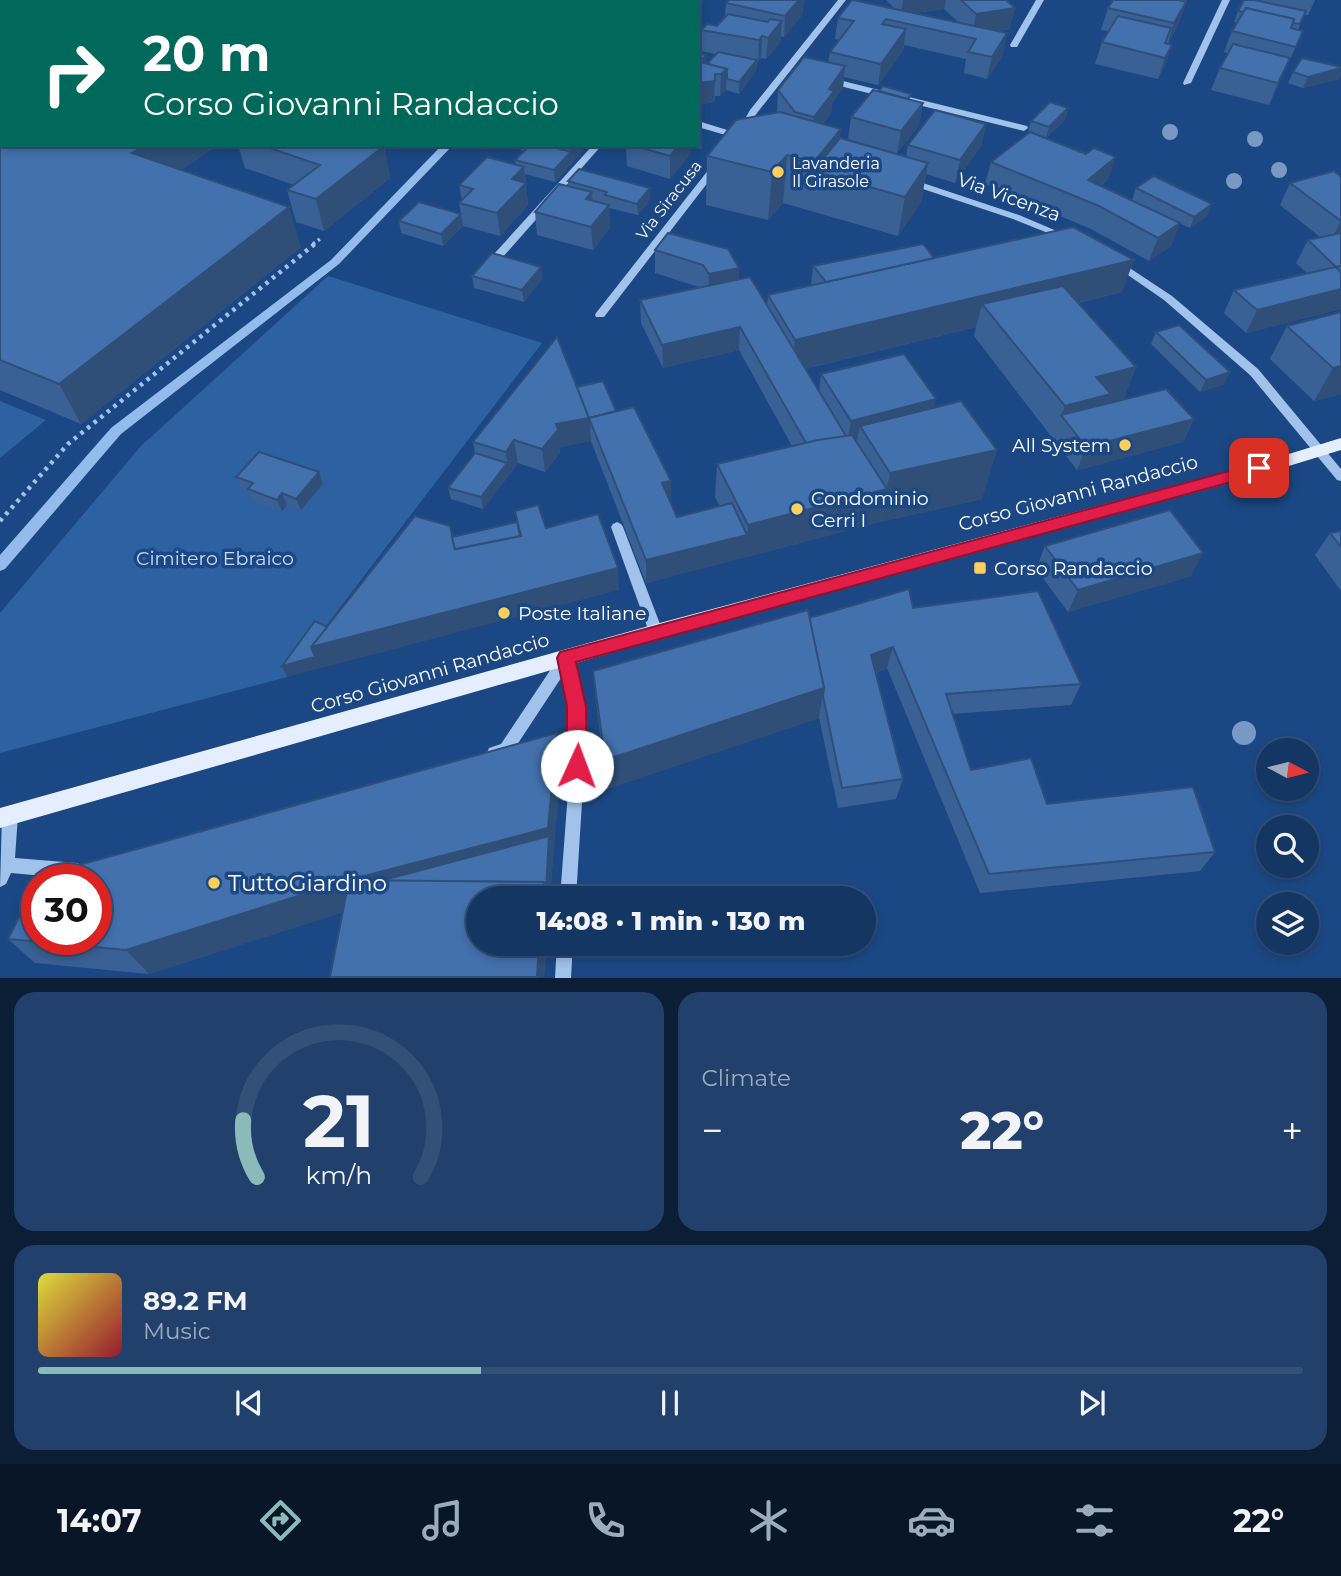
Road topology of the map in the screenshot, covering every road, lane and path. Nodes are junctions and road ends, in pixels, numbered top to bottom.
1 (842, 0) edge
2 (1040, 0) edge
3 (1227, 0) edge
4 (1014, 45) dead end
5 (786, 70) junction
6 (799, 73) edge
7 (812, 76) edge
8 (1187, 83) dead end
9 (700, 125) edge
10 (1024, 128) dead end
11 (737, 139) junction
12 (750, 139) edge
13 (596, 147) edge
14 (726, 153) edge
15 (900, 179) edge
16 (320, 239) dead end
17 (1076, 241) edge
18 (498, 257) edge
19 (1108, 258) edge
20 (600, 315) dead end
21 (1341, 444) edge
22 (1319, 450) junction
23 (1341, 477) edge
24 (0, 521) edge
25 (617, 527) dead end
26 (656, 632) junction
27 (566, 658) junction
28 (480, 757) edge
29 (5, 817) edge
30 (4, 872) edge
31 (569, 886) edge
32 (564, 956) edge
33 (563, 978) edge

1 - 5 street
2 - 4 street
3 - 8 street
5 - 6 street
5 - 11 street
7 - 10 street
9 - 11 street
11 - 12 street
13 - 18 street
14 - 20 street, Via Siracusa
15 - 17 street, Via Vicenza
16 - 24 path
19 - 22 street
21 - 22 main road, Corso Giovanni Randaccio
22 - 23 street
22 - 26 main road, Corso Giovanni Randaccio
25 - 26 street
26 - 27 main road, Corso Giovanni Randaccio
27 - 28 lane
27 - 29 main road, Corso Giovanni Randaccio
27 - 31 street
29 - 30 street
32 - 33 street

